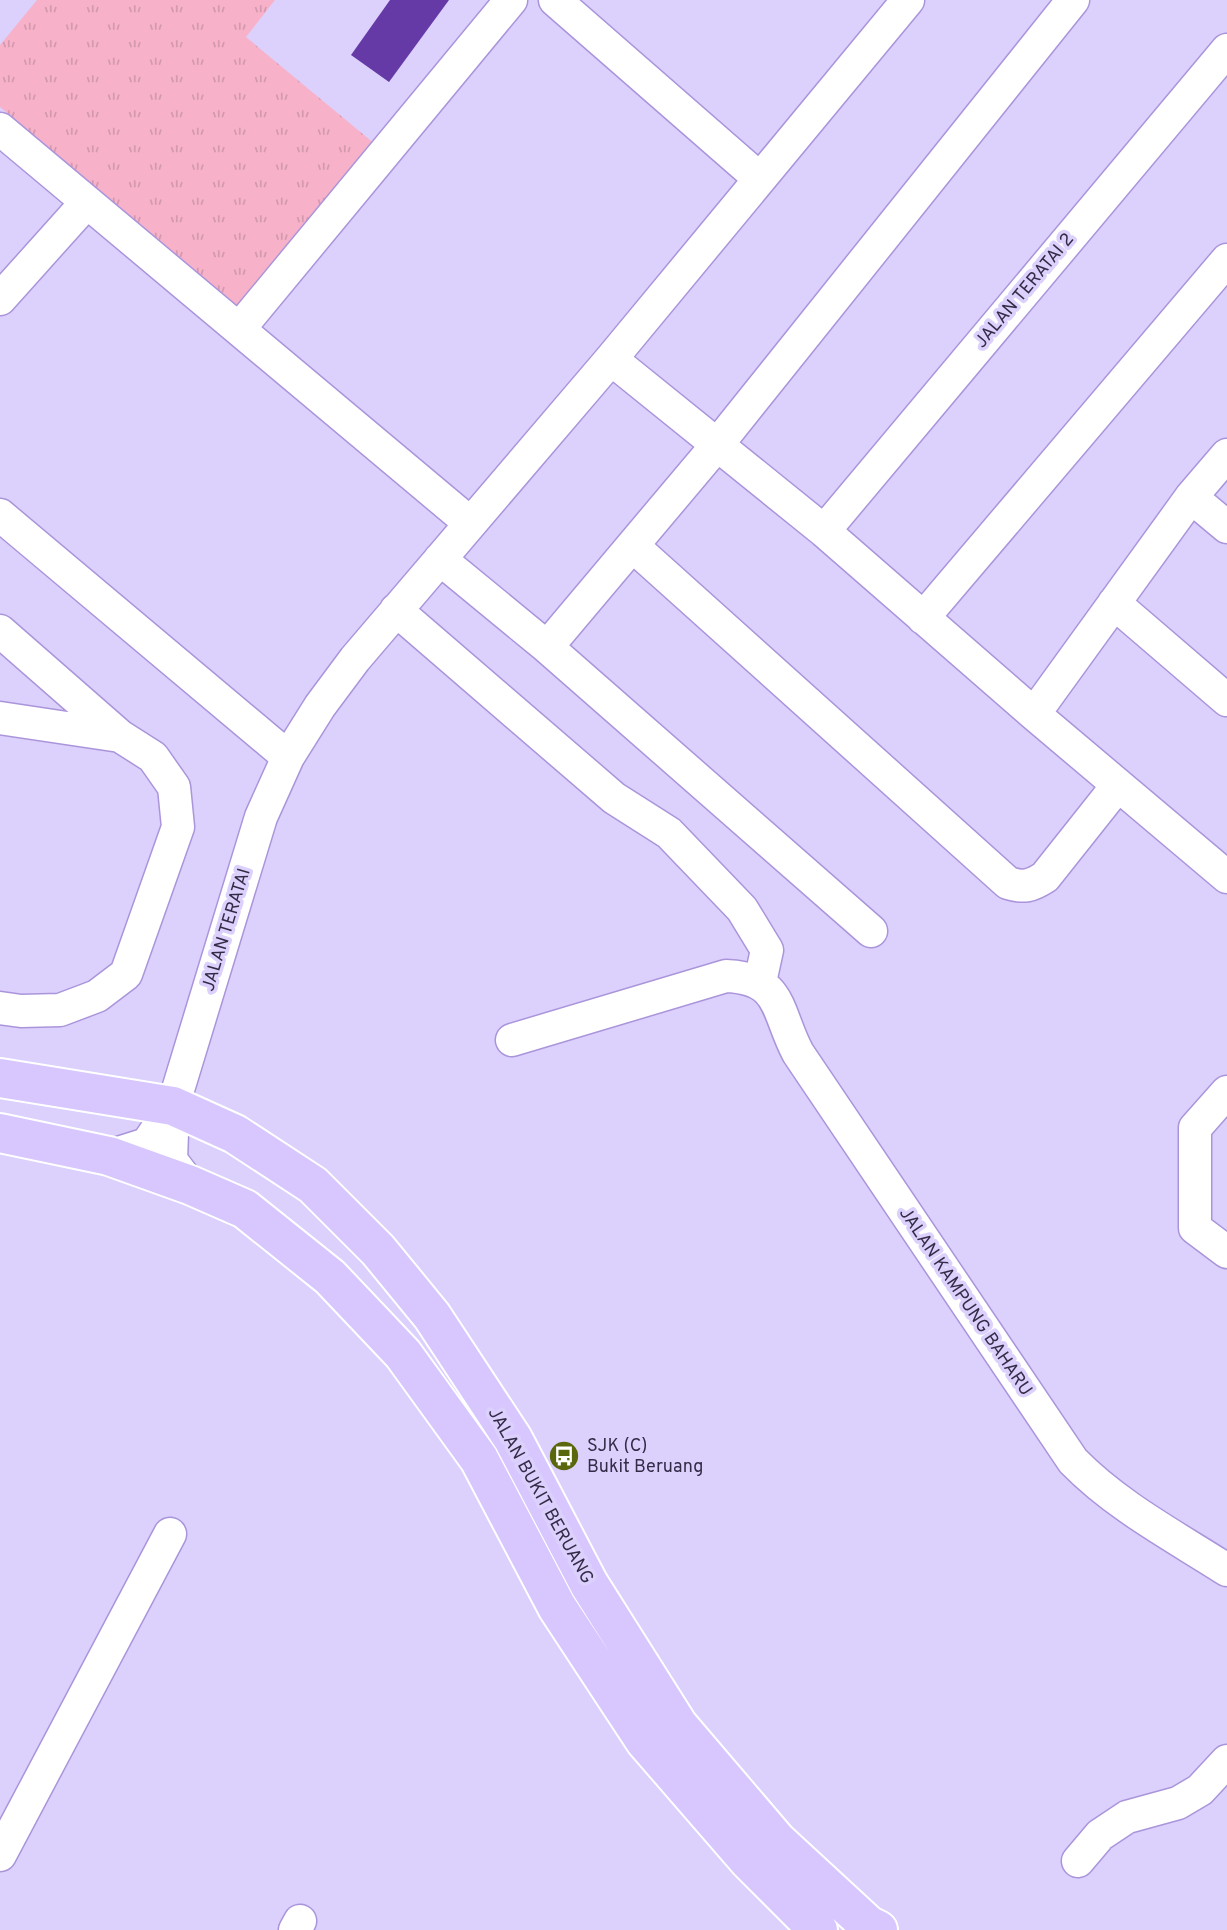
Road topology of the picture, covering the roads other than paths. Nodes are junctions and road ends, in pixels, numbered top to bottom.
1 (511, 0) edge
2 (555, 0) edge
3 (908, 0) edge
4 (1073, 0) edge
5 (1227, 50) edge
6 (0, 129) edge
7 (760, 179) junction
8 (87, 202) junction
9 (1227, 260) edge
10 (0, 299) edge
11 (239, 329) junction
12 (611, 359) junction
13 (717, 445) junction
14 (1227, 455) edge
15 (1191, 497) junction
16 (0, 515) edge
17 (470, 523) junction
18 (1227, 527) edge
19 (824, 531) junction
20 (634, 547) junction
21 (440, 559) junction
22 (1114, 603) junction
23 (396, 610) junction
24 (923, 618) junction
25 (0, 631) edge
26 (547, 648) junction
27 (1227, 700) edge
28 (1034, 714) junction
29 (0, 718) edge
30 (120, 736) junction
31 (288, 757) junction
32 (1118, 785) junction
33 (1227, 877) edge
34 (871, 931) dead end
35 (760, 982) junction
36 (0, 1008) edge
37 (512, 1040) dead end
38 (0, 1078) edge
39 (1227, 1092) edge
40 (173, 1106) junction
41 (0, 1133) edge
42 (109, 1156) junction
43 (190, 1185) junction
44 (1227, 1252) edge
45 (170, 1534) dead end
46 (1227, 1570) edge
47 (1227, 1761) edge
48 (0, 1855) edge
49 (1078, 1861) dead end
50 (818, 1930) edge
51 (878, 1930) edge

1 - 11 street
2 - 7 street
3 - 7 street, JALAN TERATAI
4 - 13 street
5 - 19 street, JALAN TERATAI 2
6 - 8 street
7 - 12 street, JALAN TERATAI
8 - 10 street
8 - 11 street
9 - 24 street
11 - 17 street
12 - 13 street
12 - 17 street, JALAN TERATAI
13 - 19 street
13 - 20 street
14 - 15 street
15 - 18 street
15 - 22 street
16 - 31 street
17 - 21 street, JALAN TERATAI
19 - 24 street
20 - 26 street
20 - 32 street
21 - 23 street, JALAN TERATAI
21 - 26 street
22 - 27 street
22 - 28 street
23 - 31 street, JALAN TERATAI
23 - 35 street
24 - 28 street
25 - 30 street
26 - 34 street
28 - 32 street
29 - 30 street
30 - 36 street
31 - 40 street, JALAN TERATAI
32 - 33 street
35 - 37 street
35 - 46 street, JALAN KAMPUNG BAHARU
38 - 40 main road, JALAN BUKIT BERUANG
39 - 44 street
40 - 42 street
40 - 43 street
40 - 51 main road, JALAN BUKIT BERUANG
41 - 42 main road, JALAN BUKIT BERUANG
42 - 43 main road, JALAN BUKIT BERUANG
43 - 50 main road, JALAN BUKIT BERUANG
45 - 48 street
47 - 49 street

